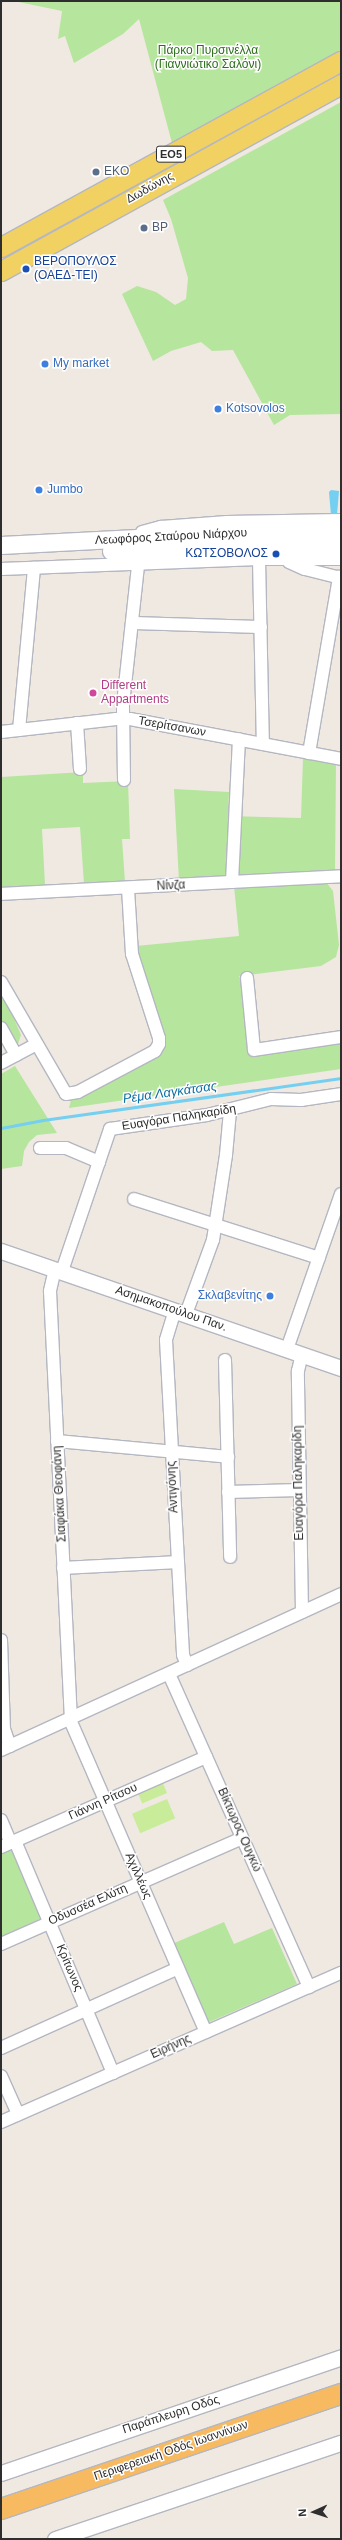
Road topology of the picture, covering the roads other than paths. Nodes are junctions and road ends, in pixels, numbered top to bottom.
1 (341, 61) edge
2 (341, 84) edge
3 (1, 247) edge
4 (1, 271) edge
5 (341, 520) edge
6 (341, 532) edge
7 (118, 539) junction
8 (1, 545) edge
9 (341, 545) edge
10 (1, 556) edge
11 (259, 559) junction
12 (341, 559) edge
13 (286, 561) junction
14 (138, 565) junction
15 (34, 568) junction
16 (1, 570) edge
17 (340, 577) edge
18 (132, 624) junction
19 (261, 627) junction
20 (123, 719) junction
21 (78, 723) junction
22 (20, 730) junction
23 (1, 732) edge
24 (239, 739) junction
25 (263, 744) junction
26 (309, 753) junction
27 (341, 759) edge
28 (80, 769) dead end
29 (124, 780) dead end
30 (341, 876) edge
31 (232, 882) junction
32 (128, 888) junction
33 (1, 894) edge
34 (247, 978) dead end
35 (1, 982) edge
36 (1, 1028) edge
37 (341, 1037) edge
38 (36, 1044) junction
39 (16, 1055) junction
40 (1, 1063) edge
41 (341, 1094) edge
42 (230, 1111) junction
43 (110, 1129) joint
44 (40, 1148) dead end
45 (99, 1162) junction
46 (341, 1194) edge
47 (134, 1199) dead end
48 (215, 1225) junction
49 (1, 1251) edge
50 (319, 1258) junction
51 (58, 1270) junction
52 (180, 1312) junction
53 (287, 1349) junction
54 (302, 1354) junction
55 (225, 1360) dead end
56 (341, 1368) edge
57 (57, 1441) junction
58 (171, 1452) junction
59 (228, 1457) junction
60 (299, 1490) junction
61 (228, 1492) junction
62 (230, 1557) dead end
63 (178, 1562) junction
64 (63, 1568) junction
65 (341, 1594) edge
66 (302, 1612) junction
67 (1, 1640) edge
68 (187, 1665) junction
69 (168, 1674) junction
70 (71, 1719) junction
71 (6, 1748) edge
72 (206, 1758) junction
73 (105, 1802) junction
74 (1, 1820) edge
75 (242, 1838) junction
76 (9, 1844) edge
77 (140, 1882) junction
78 (50, 1922) junction
79 (1, 1944) edge
80 (178, 1968) junction
81 (341, 1972) edge
82 (309, 1987) junction
83 (87, 2010) junction
84 (206, 2032) junction
85 (1, 2048) edge
86 (113, 2073) junction
87 (1, 2076) edge
88 (18, 2114) junction
89 (1, 2122) edge
90 (341, 2357) edge
91 (341, 2394) edge
92 (341, 2443) edge
93 (1, 2473) edge
94 (1, 2509) edge
95 (55, 2539) edge

1 - 3 main road, Δωδώνης / ΕΟ5
2 - 4 main road, Δωδώνης / ΕΟ5
5 - 7 street
6 - 7 main road, Λεωφόρος Σταύρου Νιάρχου
7 - 8 main road, Λεωφόρος Σταύρου Νιάρχου
9 - 10 main road, Λεωφόρος Σταύρου Νιάρχου
11 - 13 street
11 - 14 street
11 - 19 street
12 - 13 street
13 - 17 street
14 - 15 street
14 - 18 street
15 - 16 street
15 - 22 street
17 - 26 street
18 - 19 street
18 - 20 street
19 - 25 street
20 - 21 street, Τσερίτσανων
20 - 24 street, Τσερίτσανων
20 - 29 street
21 - 22 street, Τσερίτσανων
21 - 28 street
22 - 23 street, Τσερίτσανων
24 - 25 street, Τσερίτσανων
24 - 31 street
25 - 26 street, Τσερίτσανων
26 - 27 street, Τσερίτσανων
30 - 31 street, Νίνζα
31 - 32 street, Νίνζα
32 - 33 street, Νίνζα
32 - 38 street
34 - 37 street
35 - 38 street
36 - 39 street
38 - 39 street
39 - 40 street
41 - 42 street, Ευαγόρα Παληκαρίδη
42 - 43 street, Ευαγόρα Παληκαρίδη
42 - 48 street, Αντιγόνης
43 - 45 street, Σιαφάκα Θεοφάνη
44 - 45 street
45 - 51 street, Σιαφάκα Θεοφάνη
46 - 50 street
47 - 48 street
48 - 50 street
48 - 52 street, Αντιγόνης
49 - 51 street, Ασημακοπούλου Παν.
50 - 53 street
51 - 52 street, Ασημακοπούλου Παν.
51 - 57 street, Σιαφάκα Θεοφάνη
52 - 53 street, Ασημακοπούλου Παν.
52 - 58 street, Αντιγόνης
53 - 54 street, Ασημακοπούλου Παν.
54 - 56 street, Ασημακοπούλου Παν.
54 - 60 street, Ευαγόρα Παληκαρίδη
55 - 59 street
57 - 58 street
57 - 64 street, Σιαφάκα Θεοφάνη
58 - 59 street
58 - 63 street, Αντιγόνης
59 - 61 street
60 - 61 street
60 - 66 street, Ευαγόρα Παληκαρίδη
61 - 62 street
63 - 64 street
63 - 68 street, Αντιγόνης
64 - 70 street, Σιαφάκα Θεοφάνη
65 - 66 street
66 - 68 street
67 - 71 street
68 - 69 street
69 - 70 street
69 - 72 street, Βίκτωρος Ουγκώ
70 - 71 street
70 - 73 street, Αχιλλέως
72 - 73 street, Γιάννη Ρίτσου
72 - 75 street, Βίκτωρος Ουγκώ
73 - 76 street, Γιάννη Ρίτσου
73 - 77 street, Αχιλλέως
74 - 76 street, Κρίτωνος
75 - 77 street, Οδυσσέα Ελύτη
75 - 82 street, Βίκτωρος Ουγκώ
76 - 78 street, Κρίτωνος
77 - 78 street, Οδυσσέα Ελύτη
77 - 80 street, Αχιλλέως
78 - 79 street, Οδυσσέα Ελύτη
78 - 83 street, Κρίτωνος
80 - 83 street
80 - 84 street, Αχιλλέως
81 - 82 street, Ειρήνης
82 - 84 street, Ειρήνης
83 - 85 street
83 - 86 street, Κρίτωνος
84 - 86 street, Ειρήνης
86 - 88 street, Ειρήνης
87 - 88 street
88 - 89 street, Ειρήνης
90 - 93 street, Παράπλευρη Οδός
91 - 94 highway, Περιφερειακή Οδός Ιωαννίνων
92 - 95 street

